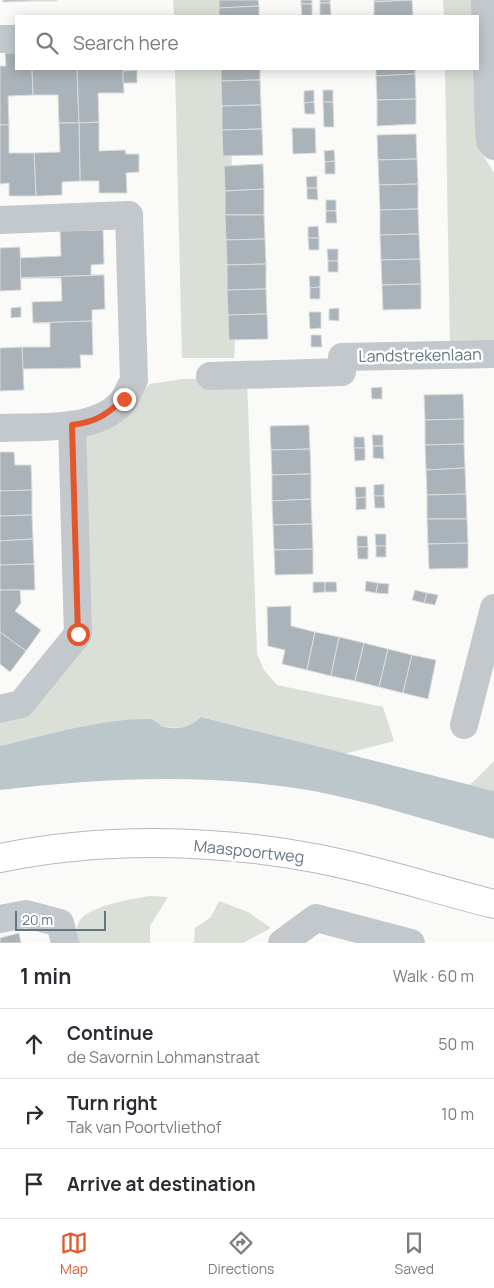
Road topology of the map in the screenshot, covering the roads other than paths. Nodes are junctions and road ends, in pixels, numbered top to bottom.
1 (485, 0) edge
2 (0, 39) edge
3 (15, 39) edge
4 (494, 146) edge
5 (0, 220) edge
6 (494, 354) edge
7 (210, 376) dead end
8 (72, 425) junction
9 (0, 428) edge
10 (494, 608) edge
11 (0, 709) edge
12 (464, 725) dead end
13 (0, 858) edge
14 (494, 904) edge
15 (0, 919) edge
16 (65, 943) edge
17 (282, 943) edge
18 (411, 943) edge

1 - 4 street
2 - 3 street
5 - 8 street
6 - 7 street, Landstrekenlaan
8 - 9 street
8 - 11 street
10 - 12 street
13 - 14 main road, Maaspoortweg
15 - 16 street
17 - 18 street

